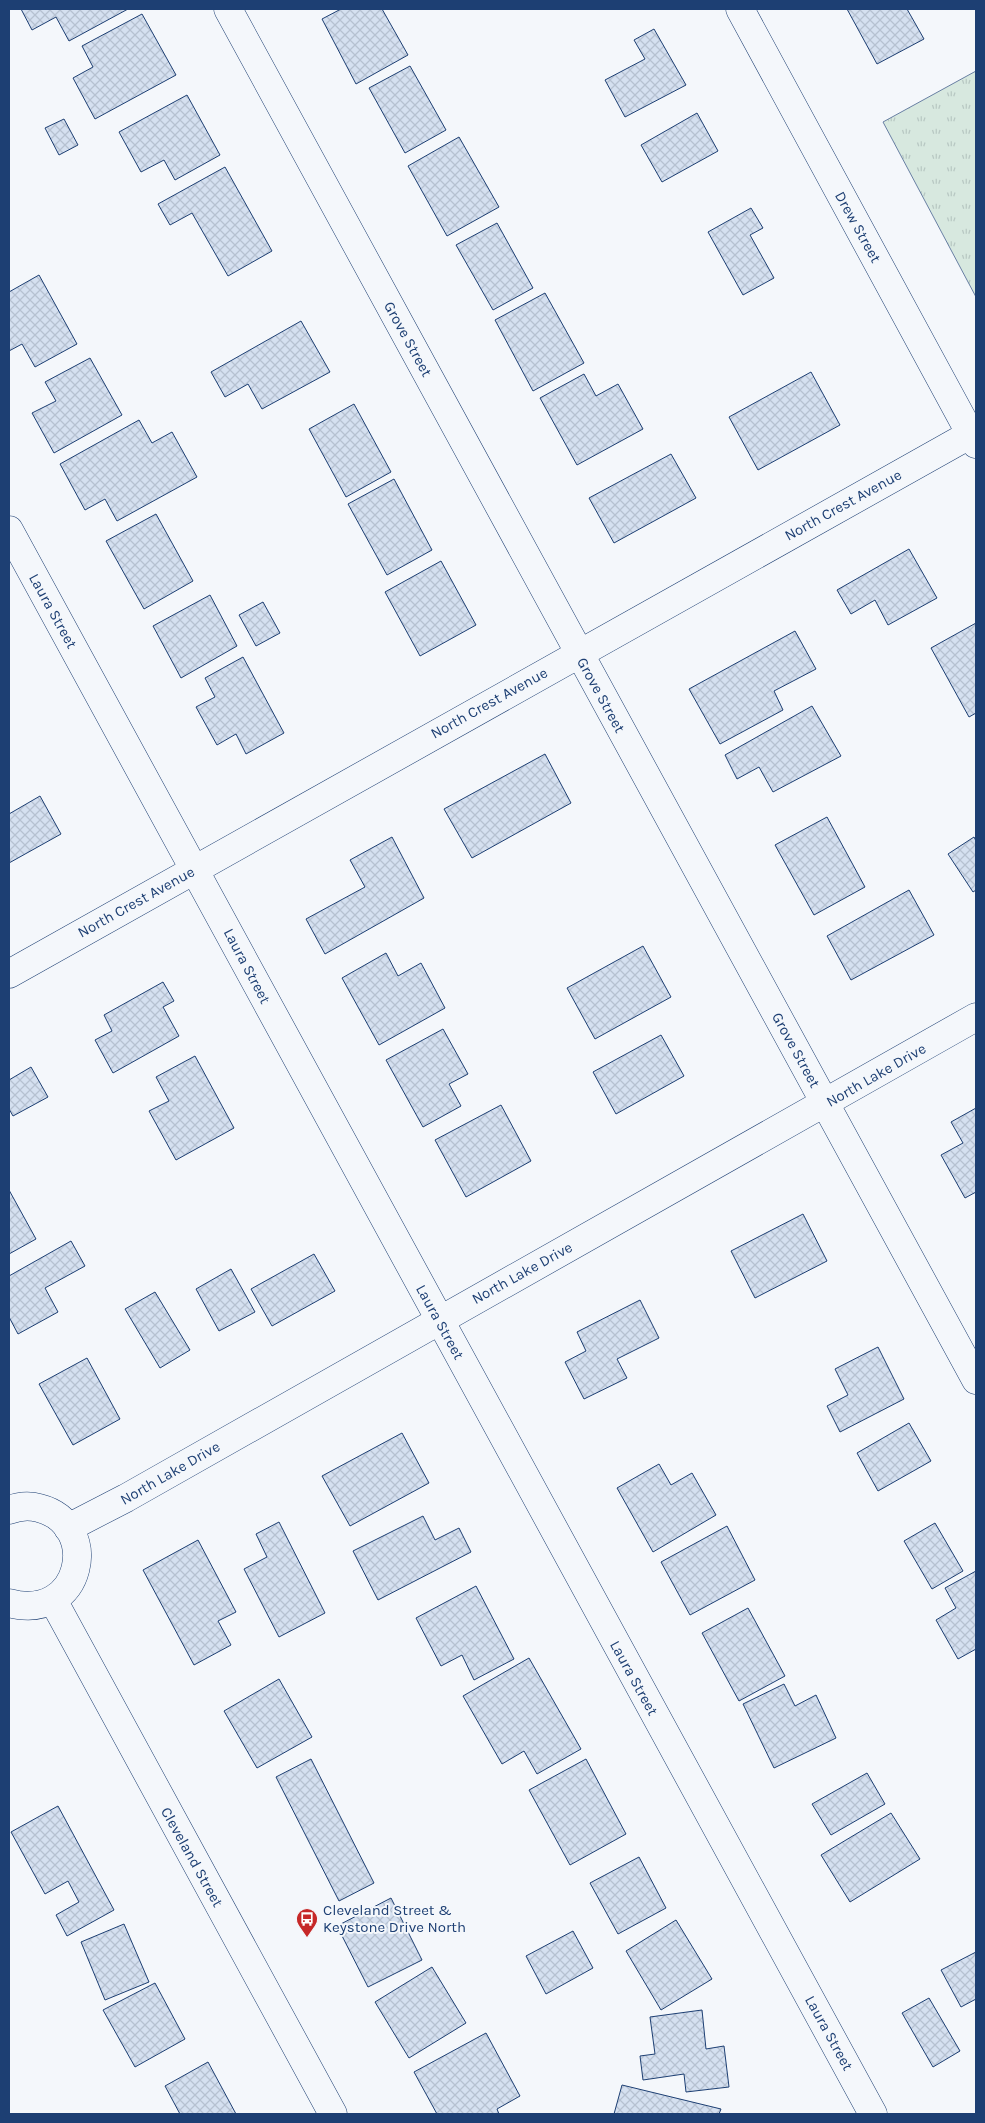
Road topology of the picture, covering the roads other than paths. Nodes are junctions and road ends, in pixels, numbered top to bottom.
1 (228, 9) edge
2 (740, 9) edge
3 (974, 439) edge
4 (9, 530) edge
5 (578, 653) junction
6 (194, 869) junction
7 (9, 974) edge
8 (976, 1017) edge
9 (826, 1103) junction
10 (439, 1320) junction
11 (976, 1380) edge
12 (9, 1510) edge
13 (68, 1528) junction
14 (53, 1600) junction
15 (9, 1603) edge
16 (332, 2114) edge
17 (873, 2114) edge

1 - 5 street, Grove Street
2 - 3 street, Drew Street
3 - 5 street, North Crest Avenue
4 - 6 street, Laura Street
5 - 6 street, North Crest Avenue
5 - 9 street, Grove Street
6 - 7 street, North Crest Avenue
6 - 10 street, Laura Street
8 - 9 street, North Lake Drive
9 - 10 street, North Lake Drive
9 - 11 street, Grove Street
10 - 13 street, North Lake Drive
10 - 17 street, Laura Street
12 - 13 street
13 - 14 street
14 - 15 street
14 - 16 street, Cleveland Street

